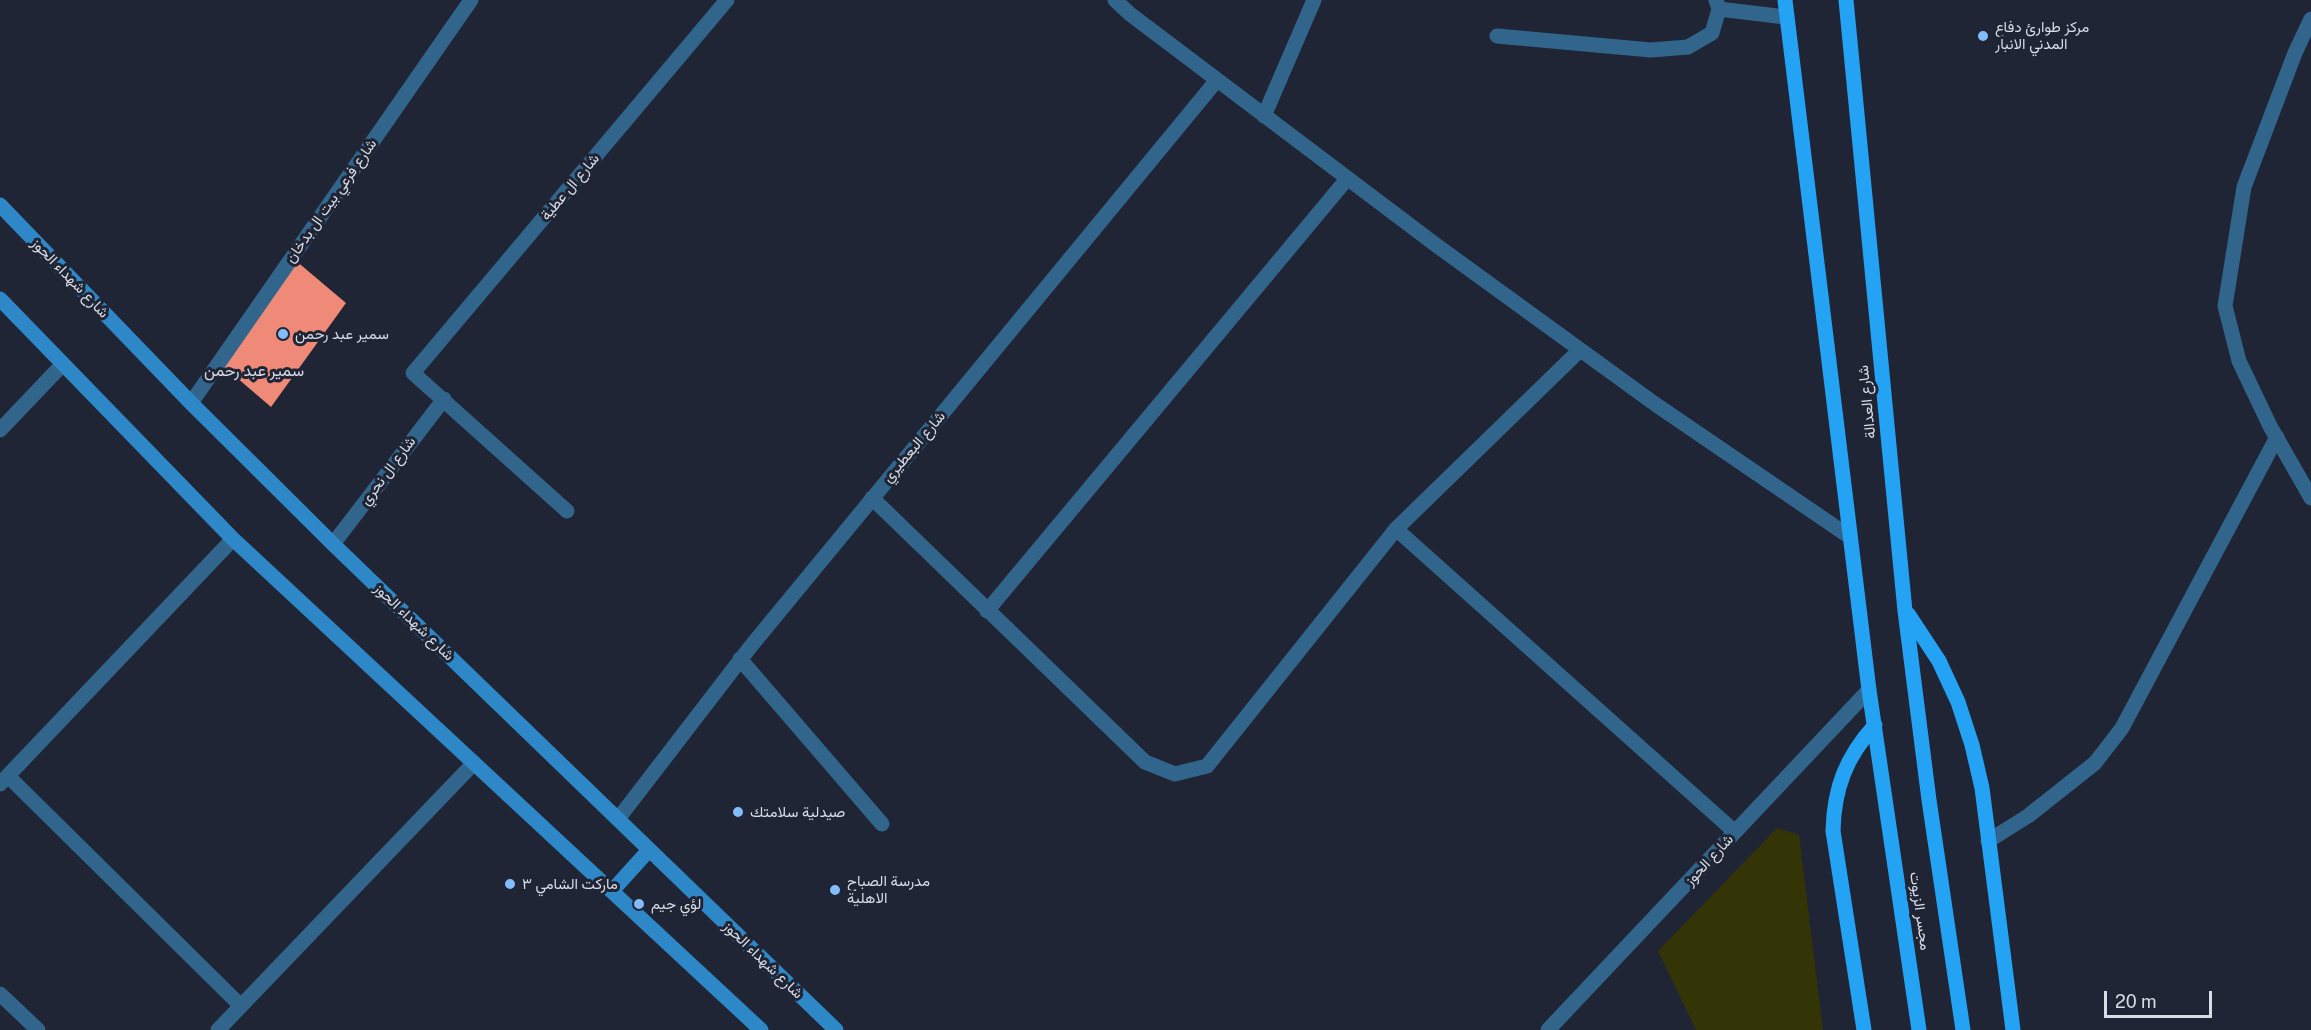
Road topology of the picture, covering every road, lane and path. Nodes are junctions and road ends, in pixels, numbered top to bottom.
1 (471, 0) edge
2 (727, 0) edge
3 (1115, 0) edge
4 (1314, 0) edge
5 (1785, 0) edge
6 (1846, 0) edge
7 (1718, 4) edge
8 (1785, 17) junction
9 (2311, 19) edge
10 (1497, 36) dead end
11 (1217, 80) junction
12 (1264, 116) junction
13 (1347, 179) junction
14 (0, 205) edge
15 (0, 299) edge
16 (1580, 350) junction
17 (63, 364) junction
18 (444, 399) junction
19 (191, 403) junction
20 (0, 430) edge
21 (2277, 437) junction
22 (872, 498) junction
23 (2311, 498) edge
24 (567, 511) dead end
25 (1396, 529) junction
26 (1850, 537) junction
27 (233, 539) junction
28 (333, 544) junction
29 (987, 611) junction
30 (1905, 611) junction
31 (740, 659) junction
32 (1869, 690) junction
33 (1875, 725) junction
34 (474, 763) junction
35 (4, 780) edge
36 (1929, 800) joint
37 (618, 819) junction
38 (882, 824) dead end
39 (1735, 832) junction
40 (1988, 842) junction
41 (649, 850) junction
42 (612, 891) junction
43 (0, 994) edge
44 (240, 1006) junction
45 (38, 1030) edge
46 (218, 1030) edge
47 (761, 1030) edge
48 (836, 1030) edge
49 (1548, 1030) edge
50 (1864, 1030) edge
51 (1919, 1030) edge
52 (1963, 1030) edge
53 (2013, 1030) edge

1 - 19 street, شارع فرعي بيت ال بدخان
2 - 18 street, شارع ال عطية
3 - 11 street
4 - 12 street
5 - 8 main road
6 - 30 main road, شارع العدالة
7 - 8 street
7 - 10 street
8 - 26 main road
9 - 21 street
11 - 12 street
11 - 22 street, شارع البعطيري
12 - 13 street
13 - 16 street
13 - 29 street
14 - 19 main road, شارع شهداء الحوز
15 - 17 main road
16 - 25 street
16 - 26 street
17 - 20 street
17 - 27 main road
18 - 24 street
18 - 28 street, شارع ال نحري
19 - 28 main road, شارع شهداء الحوز
21 - 23 street
21 - 40 street
22 - 29 street
22 - 31 street, شارع البعطيري
25 - 29 street
25 - 39 street
26 - 32 main road
27 - 34 main road
27 - 35 street
28 - 37 main road, شارع شهداء الحوز
30 - 36 main road, شارع العدالة
30 - 40 main road
31 - 37 street, شارع البعطيري
31 - 38 street
32 - 33 main road
32 - 39 street, شارع الحوز
33 - 50 main road
33 - 51 main road, مجسر الزيوت
34 - 42 main road
34 - 44 street
35 - 44 street
36 - 52 main road, مجسر الزيوت
37 - 41 main road, شارع شهداء الحوز
39 - 49 street, شارع الحوز
40 - 53 main road
41 - 42 main road
41 - 48 main road, شارع شهداء الحوز
42 - 47 main road
43 - 45 street
44 - 46 street

